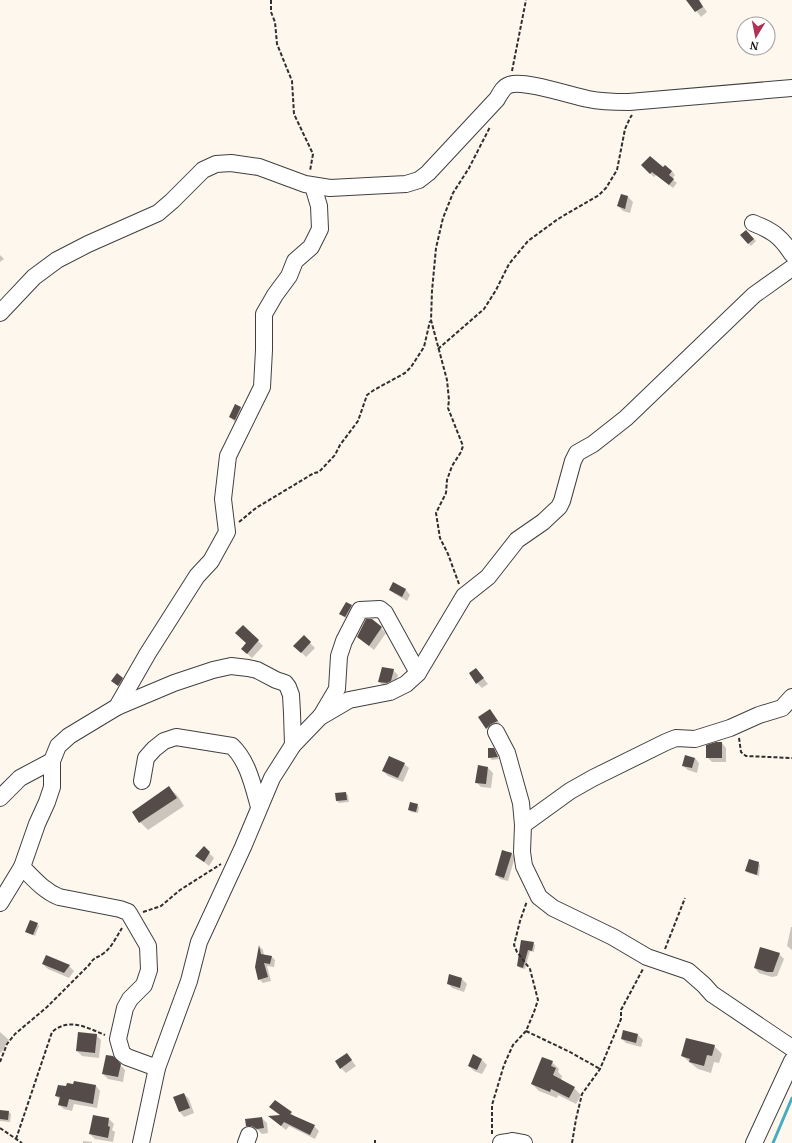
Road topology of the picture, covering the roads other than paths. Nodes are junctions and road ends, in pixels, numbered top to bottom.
1 (792, 88) edge
2 (309, 185) junction
3 (753, 223) dead end
4 (792, 254) edge
5 (792, 268) edge
6 (0, 313) edge
7 (418, 673) junction
8 (792, 697) edge
9 (117, 707) junction
10 (320, 717) junction
11 (496, 732) dead end
12 (293, 746) junction
13 (52, 761) junction
14 (142, 781) dead end
15 (0, 798) edge
16 (259, 807) junction
17 (523, 825) junction
18 (22, 867) junction
19 (0, 903) edge
20 (792, 1048) edge
21 (792, 1061) edge
22 (157, 1068) junction
23 (496, 1139) edge
24 (141, 1143) edge
25 (524, 1143) edge
26 (754, 1143) edge

1 - 2 street
2 - 6 street
2 - 9 street
3 - 4 street
5 - 7 street
7 - 10 street
7 - 10 street
8 - 17 street
9 - 12 street
9 - 13 street
10 - 12 street
11 - 17 street
12 - 16 street
13 - 15 street
13 - 18 street
14 - 16 street
16 - 22 street
17 - 20 street
18 - 19 street
18 - 22 street
21 - 26 street
22 - 24 street
23 - 25 street

